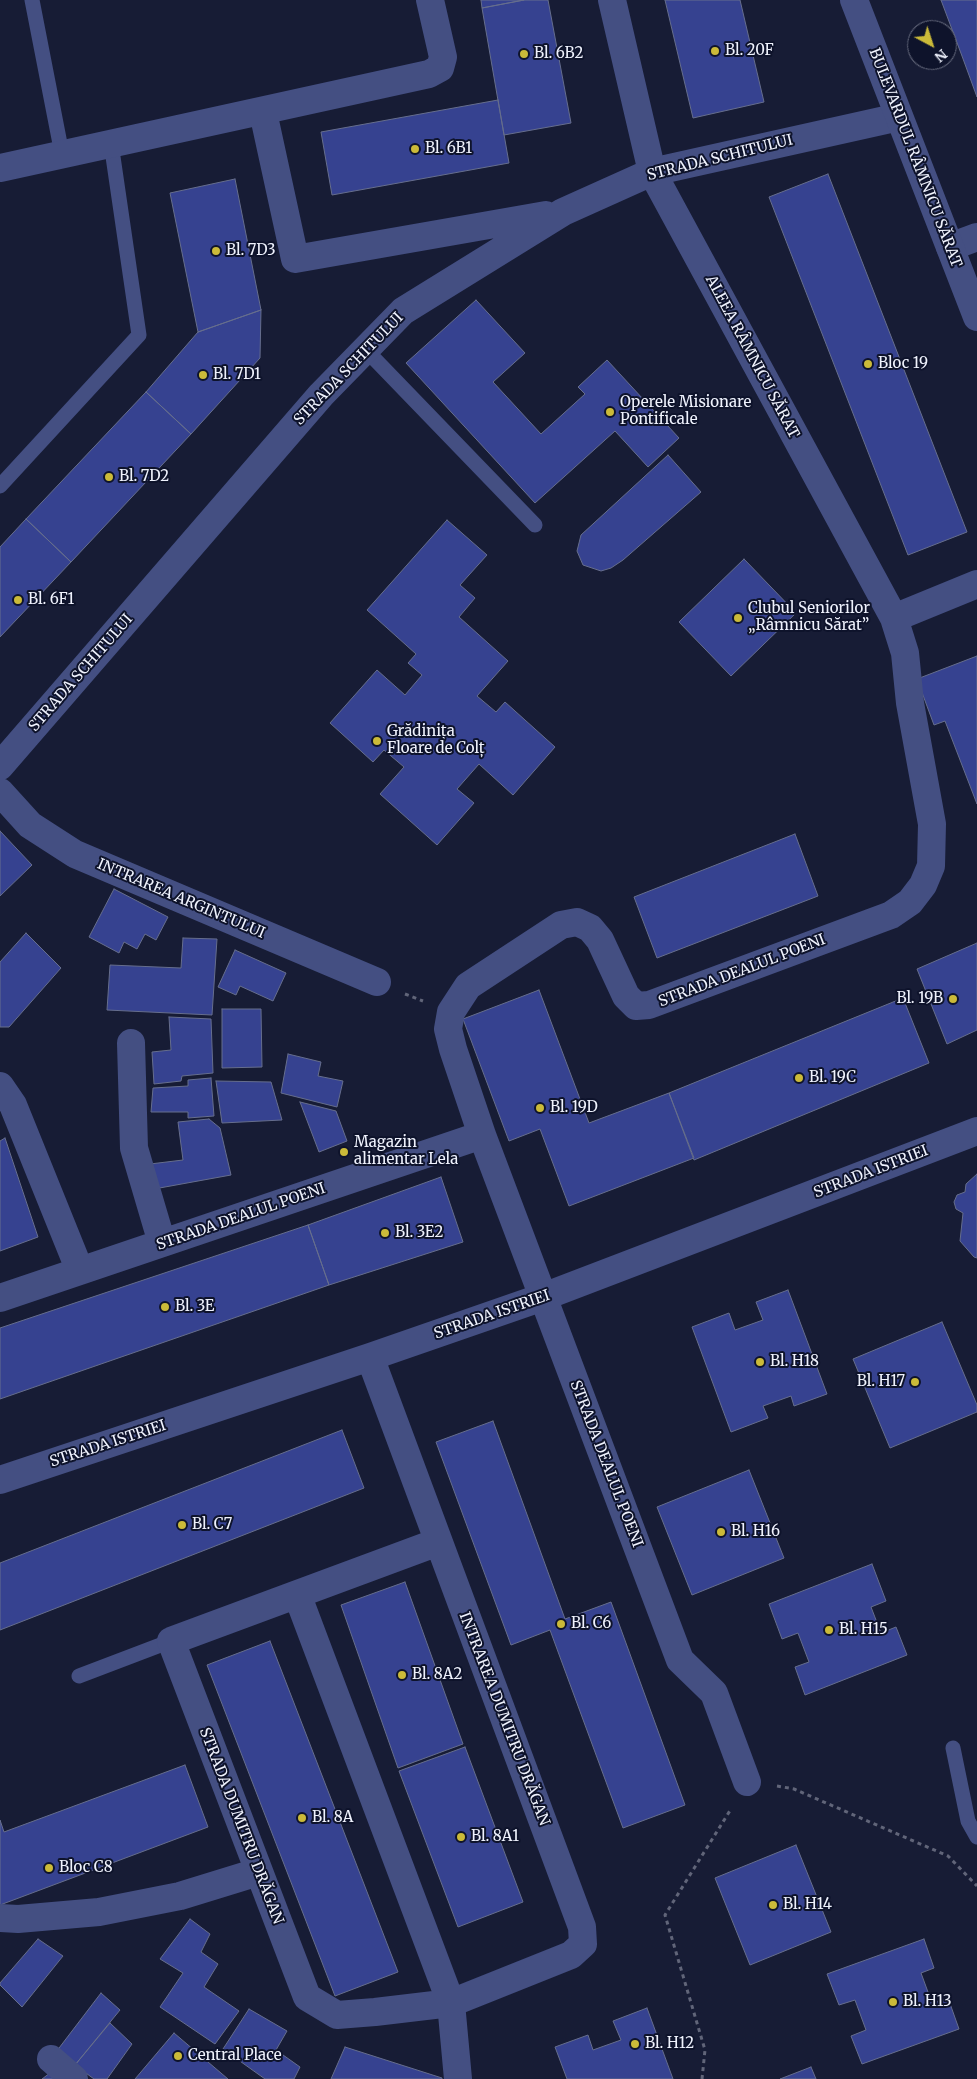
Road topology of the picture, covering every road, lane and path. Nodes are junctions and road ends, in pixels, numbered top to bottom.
1 (32, 0) edge
2 (430, 0) edge
3 (612, 0) edge
4 (854, 0) edge
5 (263, 112) junction
6 (899, 117) junction
7 (111, 143) junction
8 (62, 154) junction
9 (0, 168) edge
10 (652, 172) junction
11 (563, 212) junction
12 (977, 237) edge
13 (950, 247) junction
14 (977, 317) edge
15 (364, 349) junction
16 (0, 486) edge
17 (535, 525) dead end
18 (977, 584) edge
19 (894, 618) junction
20 (0, 766) edge
21 (0, 792) edge
22 (377, 982) joint
23 (450, 1012) junction
24 (131, 1043) dead end
25 (0, 1086) edge
26 (977, 1131) edge
27 (482, 1135) junction
28 (162, 1243) junction
29 (80, 1271) junction
30 (543, 1297) junction
31 (0, 1298) edge
32 (370, 1357) junction
33 (0, 1480) edge
34 (438, 1542) junction
35 (297, 1594) junction
36 (171, 1641) junction
37 (79, 1676) dead end
38 (953, 1748) dead end
39 (747, 1782) junction
40 (977, 1837) edge
41 (258, 1872) junction
42 (977, 1886) edge
43 (0, 1918) edge
44 (451, 2003) junction
45 (51, 2059) dead end
46 (74, 2079) edge
47 (458, 2079) edge
48 (702, 2079) edge

1 - 8 lane
2 - 5 street
3 - 10 street, ALEEA RÂMNICU SĂRAT
4 - 6 street, BULEVARDUL RÂMNICU SĂRAT
5 - 7 street
5 - 11 street
6 - 10 street, STRADA SCHITULUI
6 - 13 street, BULEVARDUL RÂMNICU SĂRAT
7 - 8 street
7 - 16 lane
8 - 9 street
10 - 11 street, STRADA SCHITULUI
10 - 19 street, ALEEA RÂMNICU SĂRAT
11 - 15 street, STRADA SCHITULUI
12 - 13 street
13 - 14 street, BULEVARDUL RÂMNICU SĂRAT
15 - 17 lane
15 - 20 street, STRADA SCHITULUI
18 - 19 street
19 - 23 street, STRADA DEALUL POENI
21 - 22 street, INTRAREA ARGINTULUI
22 - 23 path
23 - 27 street, STRADA DEALUL POENI
24 - 28 street
25 - 29 street
26 - 30 street, STRADA ISTRIEI
27 - 28 street, STRADA DEALUL POENI
27 - 30 street, STRADA DEALUL POENI
28 - 29 street, STRADA DEALUL POENI
29 - 31 street, STRADA DEALUL POENI
30 - 32 street, STRADA ISTRIEI
30 - 39 street, STRADA DEALUL POENI
32 - 33 street, STRADA ISTRIEI
32 - 34 street, INTRAREA DUMITRU DRĂGAN
34 - 35 street
34 - 44 street, INTRAREA DUMITRU DRĂGAN
35 - 36 street
35 - 44 street
36 - 37 lane
36 - 41 street, STRADA DUMITRU DRĂGAN
38 - 40 lane
39 - 42 path
39 - 48 path
41 - 43 street
41 - 44 street, STRADA DUMITRU DRĂGAN
44 - 47 street
45 - 46 street

